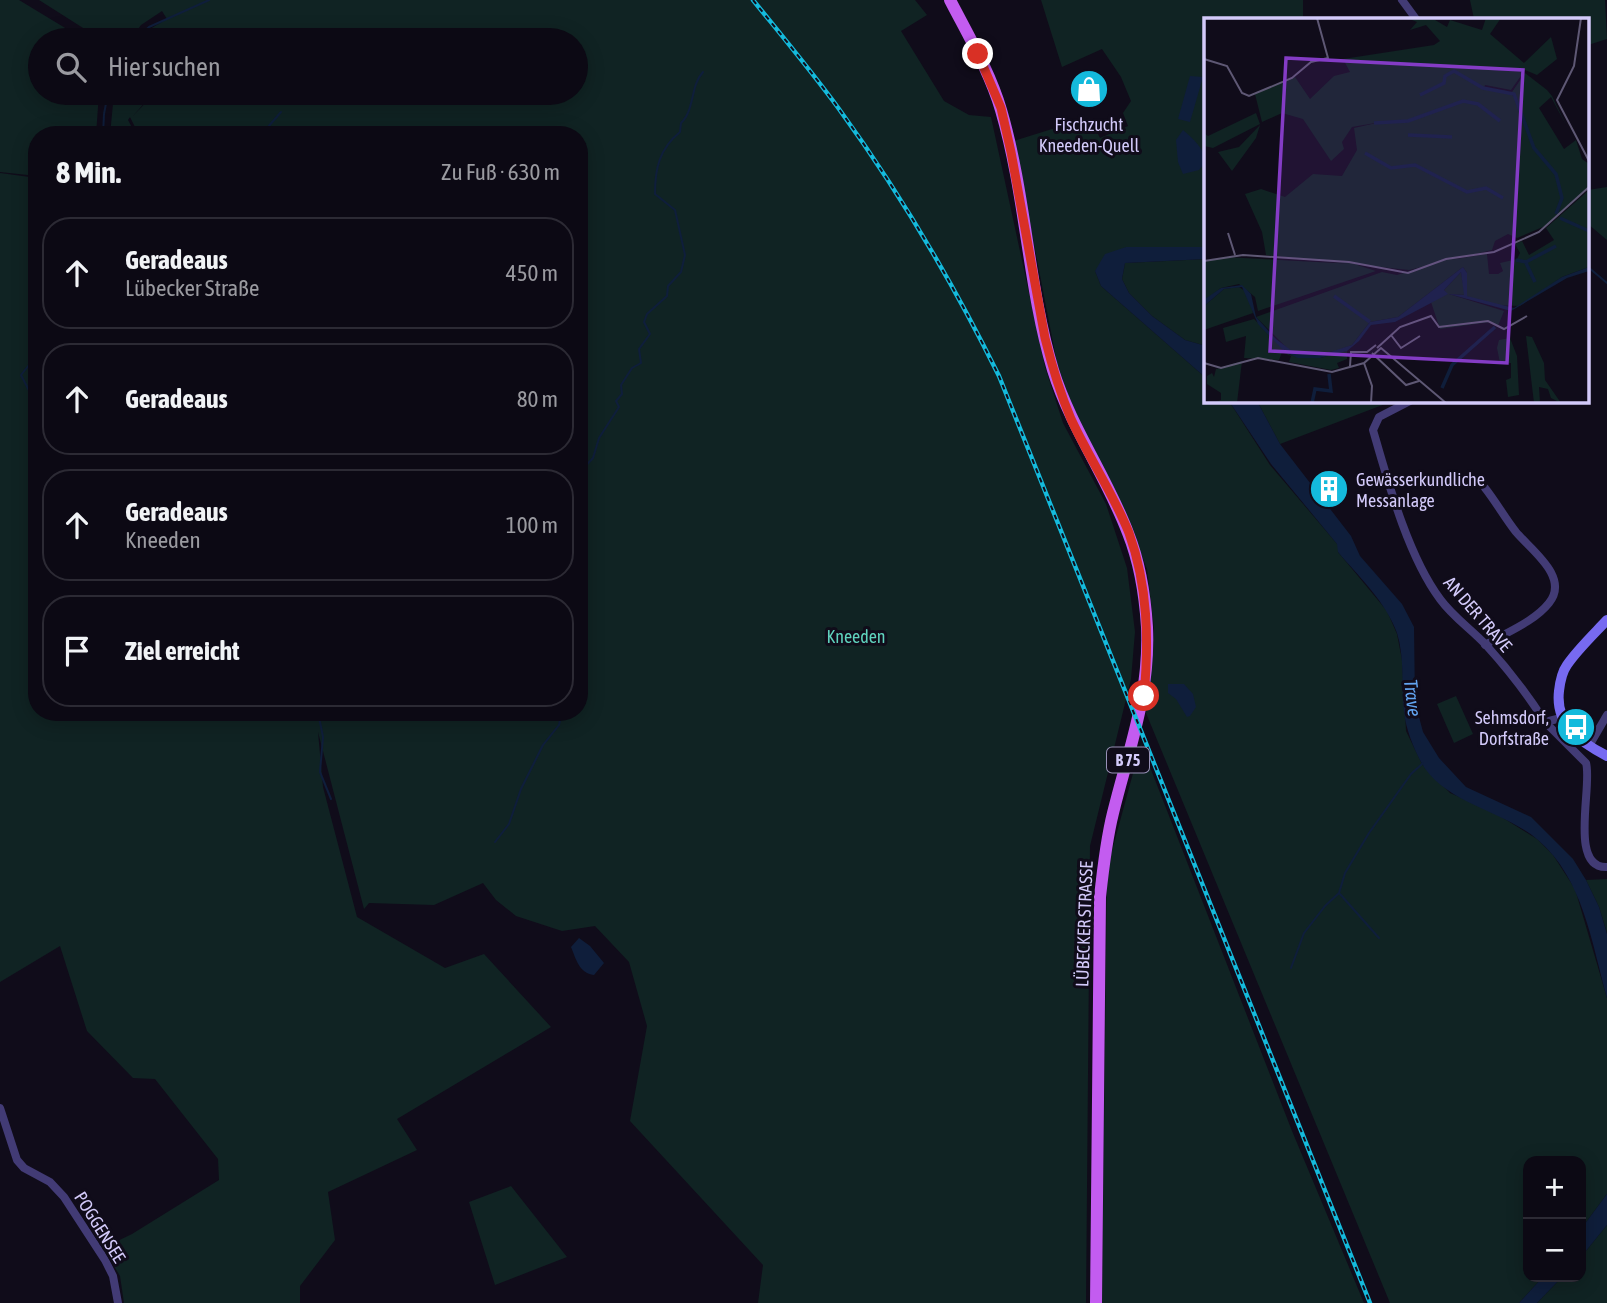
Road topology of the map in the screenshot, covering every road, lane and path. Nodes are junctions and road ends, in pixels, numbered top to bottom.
1 (950, 0) edge
2 (1402, 0) edge
3 (1415, 18) edge
4 (1408, 402) edge
5 (1485, 488) dead end
6 (1607, 620) edge
7 (1485, 645) junction
8 (1607, 715) edge
9 (1561, 718) junction
10 (1545, 722) junction
11 (1589, 746) junction
12 (1607, 756) edge
13 (1607, 867) edge
14 (0, 1108) edge
15 (118, 1303) edge
16 (1096, 1303) edge

1 - 16 main road, LÜBECKER STRASSE / B 75
2 - 3 street
4 - 7 street, AN DER TRAVE
5 - 7 street
6 - 9 main road
7 - 10 street, AN DER TRAVE
8 - 11 street
9 - 10 street
9 - 11 main road
10 - 13 street, AN DER TRAVE
11 - 12 main road
14 - 15 street, POGGENSEE

